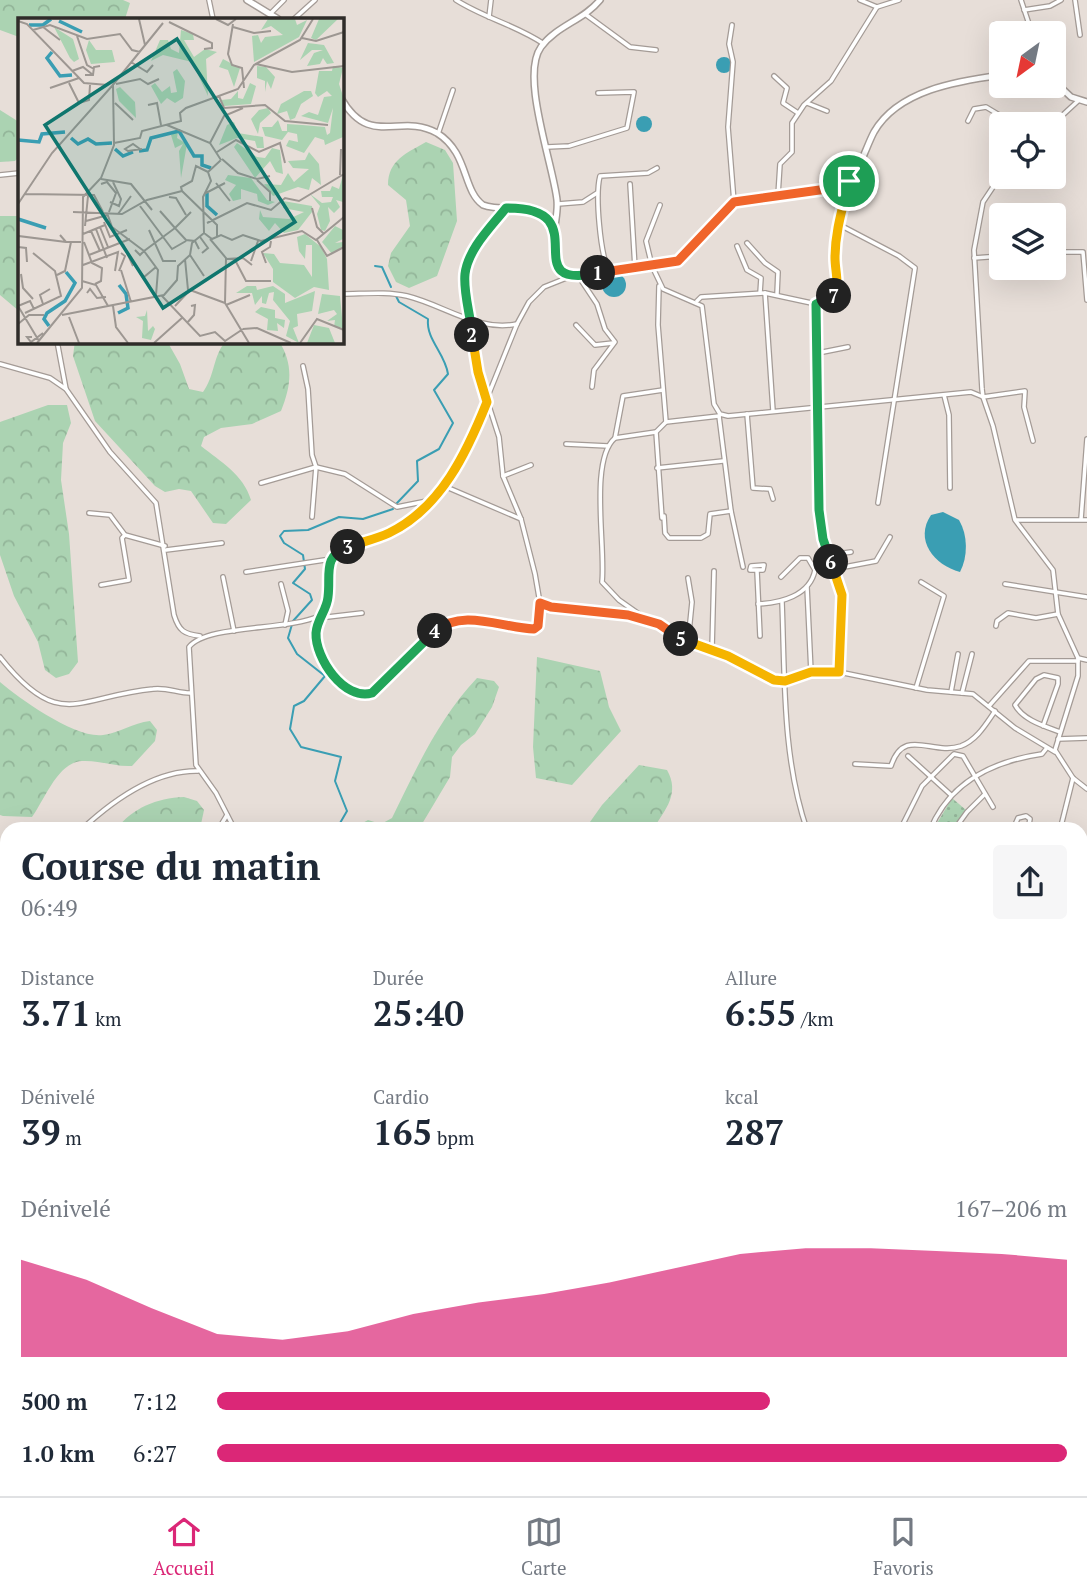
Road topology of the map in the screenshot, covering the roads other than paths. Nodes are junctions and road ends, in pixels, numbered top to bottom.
1 (209, 0) edge
2 (247, 0) edge
3 (284, 0) edge
4 (314, 0) edge
5 (456, 0) edge
6 (491, 0) edge
7 (600, 0) edge
8 (860, 0) edge
9 (899, 0) edge
10 (1021, 0) edge
11 (1061, 0) edge
12 (1075, 0) edge
13 (877, 7) junction
14 (1024, 9) junction
15 (271, 13) junction
16 (584, 13) junction
17 (489, 17) junction
18 (213, 18) edge
19 (277, 18) edge
20 (295, 18) edge
21 (1028, 21) edge
22 (732, 25) dead end
23 (1080, 35) dead end
24 (544, 44) junction
25 (656, 50) dead end
26 (774, 76) dead end
27 (989, 77) edge
28 (453, 90) dead end
29 (1066, 90) edge
30 (598, 93) dead end
31 (1079, 100) junction
32 (343, 101) edge
33 (1087, 102) edge
34 (807, 103) junction
35 (827, 111) dead end
36 (994, 112) edge
37 (1066, 112) edge
38 (798, 113) junction
39 (968, 121) dead end
40 (438, 134) junction
41 (547, 147) junction
42 (657, 168) dead end
43 (18, 173) edge
44 (0, 175) edge
45 (849, 181) junction
46 (631, 184) dead end
47 (992, 189) edge
48 (597, 193) junction
49 (778, 195) junction
50 (734, 202) junction
51 (558, 204) junction
52 (660, 205) dead end
53 (506, 208) junction
54 (838, 224) junction
55 (554, 230) junction
56 (747, 243) dead end
57 (737, 246) dead end
58 (1066, 252) edge
59 (989, 257) edge
60 (974, 258) junction
61 (652, 266) junction
62 (635, 268) junction
63 (609, 272) junction
64 (569, 277) junction
65 (579, 277) junction
66 (660, 284) junction
67 (343, 293) edge
68 (763, 293) junction
69 (777, 294) junction
70 (1087, 300) edge
71 (697, 301) junction
72 (816, 304) junction
73 (471, 320) junction
74 (517, 324) junction
75 (576, 325) dead end
76 (57, 343) edge
77 (615, 343) junction
78 (848, 347) dead end
79 (818, 353) junction
80 (0, 364) edge
81 (303, 366) dead end
82 (592, 387) dead end
83 (66, 388) junction
84 (663, 390) junction
85 (944, 395) junction
86 (983, 397) junction
87 (896, 398) junction
88 (487, 402) junction
89 (816, 406) junction
90 (773, 411) junction
91 (747, 414) junction
92 (719, 415) junction
93 (666, 422) junction
94 (656, 432) junction
95 (615, 438) junction
96 (1087, 439) edge
97 (1033, 441) dead end
98 (566, 444) dead end
99 (608, 446) junction
100 (723, 461) junction
101 (531, 465) dead end
102 (316, 467) junction
103 (657, 468) junction
104 (503, 476) junction
105 (261, 483) dead end
106 (444, 486) junction
107 (950, 488) dead end
108 (773, 499) dead end
109 (429, 501) junction
110 (878, 503) dead end
111 (731, 511) junction
112 (89, 513) dead end
113 (664, 516) dead end
114 (313, 517) dead end
115 (521, 519) junction
116 (1081, 519) junction
117 (1016, 520) junction
118 (1087, 520) edge
119 (663, 534) dead end
120 (125, 535) junction
121 (890, 537) dead end
122 (222, 543) dead end
123 (165, 548) junction
124 (851, 552) dead end
125 (829, 555) junction
126 (331, 559) junction
127 (743, 567) dead end
128 (834, 569) junction
129 (714, 571) dead end
130 (757, 571) dead end
131 (246, 572) dead end
132 (223, 577) dead end
133 (781, 577) dead end
134 (688, 578) dead end
135 (921, 582) dead end
136 (281, 584) dead end
137 (1005, 584) dead end
138 (101, 585) dead end
139 (807, 586) junction
140 (1057, 592) junction
141 (1087, 597) edge
142 (782, 602) junction
143 (540, 603) junction
144 (758, 604) junction
145 (362, 613) dead end
146 (1058, 614) junction
147 (319, 617) junction
148 (647, 620) junction
149 (286, 625) junction
150 (996, 626) dead end
151 (234, 631) junction
152 (200, 636) junction
153 (760, 636) dead end
154 (688, 642) junction
155 (712, 649) junction
156 (958, 654) dead end
157 (972, 654) dead end
158 (0, 657) edge
159 (1078, 659) junction
160 (1087, 660) edge
161 (811, 672) junction
162 (839, 672) junction
163 (785, 681) junction
164 (916, 688) junction
165 (951, 692) junction
166 (190, 693) junction
167 (962, 693) junction
168 (989, 706) junction
169 (995, 711) junction
170 (1042, 726) junction
171 (1060, 732) junction
172 (1087, 738) edge
173 (1057, 739) junction
174 (1046, 749) junction
175 (1056, 752) junction
176 (908, 756) dead end
177 (855, 764) dead end
178 (198, 771) junction
179 (975, 775) junction
180 (930, 776) junction
181 (1073, 778) junction
182 (1087, 789) edge
183 (985, 794) junction
184 (951, 795) junction
185 (993, 807) dead end
186 (227, 815) junction
187 (89, 822) edge
188 (223, 822) edge
189 (231, 822) edge
190 (804, 822) edge
191 (903, 822) edge
192 (935, 822) edge
193 (959, 822) edge
194 (1016, 822) edge
195 (1029, 822) edge
196 (1062, 822) edge

1 - 18 street
2 - 15 main road
3 - 15 street
4 - 20 street
5 - 17 street
6 - 17 street
7 - 16 main road
8 - 13 street
9 - 13 street
10 - 14 street
11 - 14 street
12 - 23 street
13 - 34 street
14 - 21 street
15 - 19 main road
16 - 24 main road
16 - 25 street
17 - 24 street
22 - 50 street
24 - 41 main road
26 - 38 street
27 - 45 main road
28 - 40 street
29 - 31 main road
30 - 41 street
31 - 33 main road
31 - 37 street
32 - 40 main road
34 - 35 street
34 - 38 street
36 - 39 street
38 - 49 street
40 - 53 main road
41 - 51 main road
42 - 48 street
43 - 44 street
45 - 49 main road
45 - 54 street
46 - 62 street
47 - 60 street
48 - 51 street
48 - 63 street
49 - 50 main road
50 - 61 main road
51 - 55 main road
52 - 61 street
53 - 55 main road
53 - 73 street
54 - 72 street
54 - 87 street
55 - 64 main road
56 - 69 street
57 - 68 street
58 - 70 street
59 - 60 street
60 - 86 street
61 - 62 main road
61 - 66 street
62 - 63 main road
63 - 65 main road
64 - 65 main road
64 - 74 street
65 - 77 street
66 - 71 street
66 - 84 street
67 - 73 street
68 - 69 street
68 - 71 street
68 - 90 street
69 - 72 street
71 - 92 street
72 - 79 street
73 - 74 street
73 - 88 street
74 - 88 street
75 - 77 street
76 - 83 street
77 - 82 street
78 - 79 street
79 - 89 street
80 - 83 street
81 - 102 street
83 - 123 street
84 - 93 street
84 - 95 street
85 - 86 street
85 - 87 street
85 - 107 street
86 - 97 street
86 - 117 street
87 - 89 street
87 - 110 street
88 - 104 street
88 - 106 street
89 - 90 street
89 - 125 street
90 - 91 street
91 - 92 street
91 - 108 street
92 - 93 street
92 - 100 street
93 - 94 street
94 - 95 street
94 - 103 street
95 - 99 street
96 - 116 street
98 - 99 street
99 - 148 street
100 - 103 street
100 - 111 street
101 - 104 street
102 - 105 street
102 - 109 street
102 - 114 street
103 - 119 street
104 - 115 street
106 - 109 street
106 - 115 street
109 - 126 street
111 - 113 street
111 - 127 street
112 - 120 street
115 - 143 street
116 - 117 street
116 - 118 street
117 - 140 street
120 - 123 street
120 - 138 street
121 - 128 street
122 - 123 street
123 - 152 street
124 - 125 street
125 - 128 street
126 - 131 street
126 - 147 street
128 - 162 street
129 - 155 street
130 - 144 street
132 - 151 street
133 - 139 street
134 - 154 street
135 - 164 street
136 - 149 street
137 - 140 street
139 - 142 street
139 - 161 street
140 - 141 street
140 - 146 street
142 - 144 street
142 - 163 street
143 - 147 street
143 - 148 street
144 - 153 street
145 - 147 street
146 - 150 street
146 - 159 street
147 - 149 street
148 - 154 street
149 - 151 street
151 - 152 street
152 - 166 street
154 - 155 street
155 - 163 street
156 - 165 street
157 - 167 street
158 - 166 street
159 - 160 street
159 - 168 street
159 - 171 street
161 - 162 street
161 - 163 street
162 - 164 street
163 - 190 street
164 - 165 street
165 - 167 street
166 - 178 street
167 - 168 street
168 - 169 street
169 - 174 street
169 - 177 street
170 - 170 street
170 - 171 street
171 - 173 street
172 - 173 street
173 - 175 street
174 - 175 street
174 - 179 street
175 - 181 street
176 - 180 street
178 - 186 street
178 - 187 street
179 - 180 street
179 - 183 street
179 - 184 street
180 - 184 street
180 - 191 street
181 - 182 street
181 - 196 street
183 - 185 street
183 - 193 street
184 - 192 street
186 - 188 street
186 - 189 street
194 - 195 street

